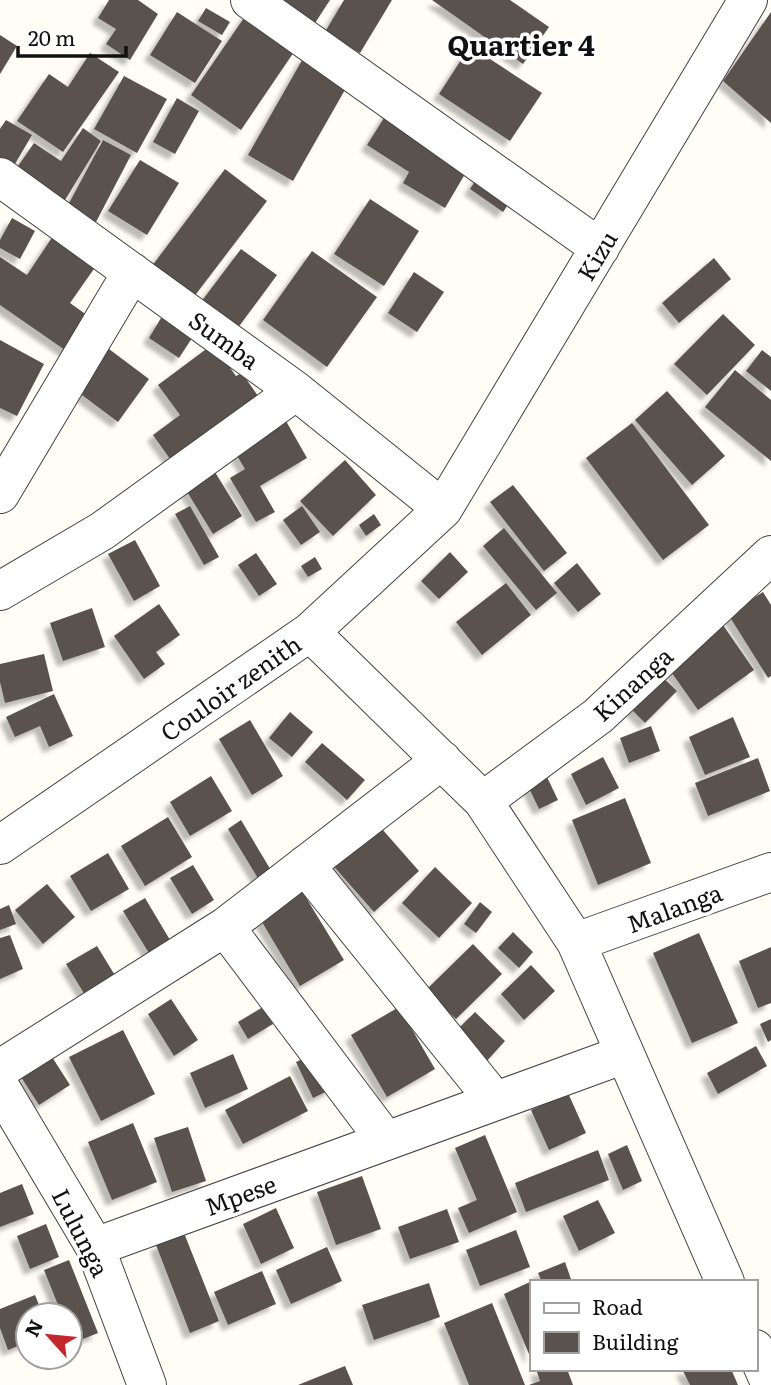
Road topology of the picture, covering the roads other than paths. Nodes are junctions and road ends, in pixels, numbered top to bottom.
1 (250, 0) edge
2 (748, 0) edge
3 (0, 177) edge
4 (600, 248) junction
5 (132, 272) junction
6 (296, 391) junction
7 (0, 494) edge
8 (443, 509) junction
9 (771, 555) edge
10 (0, 591) edge
11 (310, 632) junction
12 (442, 760) junction
13 (483, 801) junction
14 (0, 845) edge
15 (306, 865) junction
16 (771, 872) edge
17 (225, 927) junction
18 (576, 942) junction
19 (625, 1054) junction
20 (0, 1069) edge
21 (0, 1087) edge
22 (495, 1101) junction
23 (386, 1141) junction
24 (95, 1247) junction
25 (724, 1280) edge
26 (757, 1354) edge
27 (147, 1385) edge
28 (771, 1385) edge

1 - 4 street
2 - 4 street, Kizu
3 - 5 street, Sumba
4 - 8 street, Kizu
5 - 6 street, Sumba
5 - 7 street
6 - 8 street, Sumba
6 - 10 street
8 - 11 street, Couloir zenith
9 - 13 street, Kinanga
11 - 12 street
11 - 14 street, Couloir zenith
12 - 13 street
12 - 15 street
13 - 18 street
15 - 17 street
15 - 22 street
16 - 18 street, Malanga
17 - 20 street
17 - 23 street
18 - 19 street
19 - 22 street, Mpese
19 - 25 street
21 - 24 street, Lulunga
22 - 23 street, Mpese
23 - 24 street, Mpese
24 - 27 street, Lulunga
26 - 28 street

